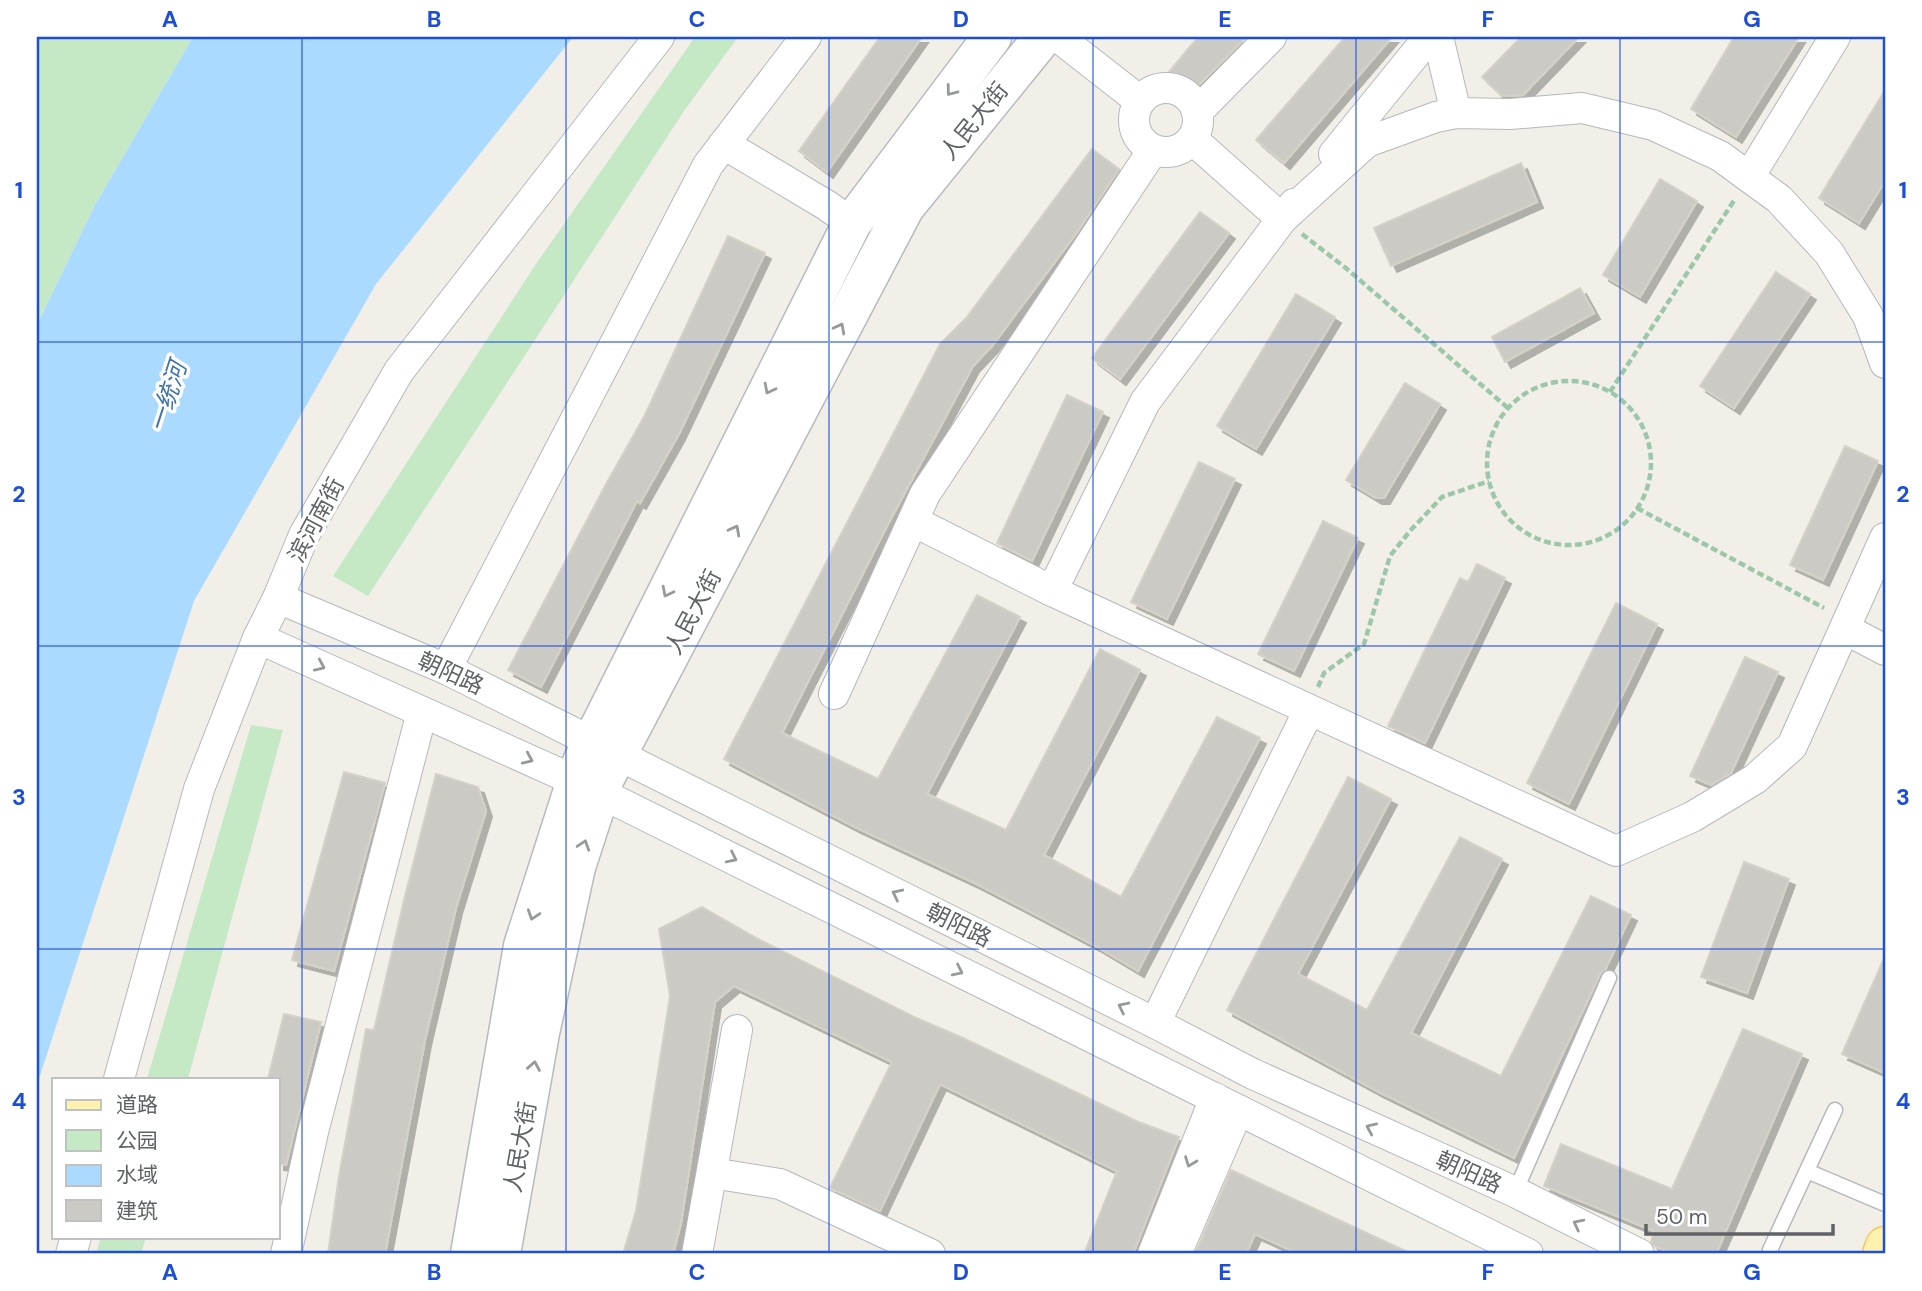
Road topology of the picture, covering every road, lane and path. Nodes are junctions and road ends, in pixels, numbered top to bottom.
1 (659, 37) edge
2 (806, 37) edge
3 (992, 37) edge
4 (1043, 37) edge
5 (1058, 37) edge
6 (1271, 37) edge
7 (1429, 37) edge
8 (1438, 37) edge
9 (1835, 37) edge
10 (1140, 101) junction
11 (1456, 113) junction
12 (1194, 125) junction
13 (724, 144) junction
14 (1353, 144) junction
15 (1153, 150) junction
16 (1749, 177) junction
17 (1282, 219) junction
18 (852, 223) junction
19 (1885, 363) edge
20 (1610, 392) junction
21 (1508, 408) junction
22 (1489, 481) junction
23 (1637, 509) junction
24 (913, 521) junction
25 (1885, 538) edge
26 (1052, 591) junction
27 (278, 598) junction
28 (1846, 625) junction
29 (258, 638) junction
30 (1885, 650) edge
31 (446, 669) junction
32 (834, 694) dead end
33 (1309, 710) junction
34 (422, 712) junction
35 (605, 748) junction
36 (588, 787) junction
37 (1609, 978) dead end
38 (1155, 1023) junction
39 (737, 1030) dead end
40 (119, 1078) edge
41 (1226, 1104) junction
42 (1835, 1110) dead end
43 (1807, 1171) junction
44 (712, 1173) junction
45 (1515, 1192) junction
46 (1885, 1204) edge
47 (1885, 1246) edge
48 (1770, 1250) dead end
49 (286, 1254) edge
50 (470, 1254) edge
51 (501, 1254) edge
52 (697, 1254) edge
53 (930, 1254) edge
54 (1153, 1254) edge
55 (1176, 1254) edge
56 (1528, 1254) edge
57 (1639, 1254) edge
58 (1882, 1254) edge

1 - 27 street, 滨河南街
2 - 13 street
3 -> 18 street, 人民大街
35 -> 4 street, 人民大街
5 - 10 street
6 - 12 street
7 - 14 street
8 - 11 street
9 - 16 street
10 - 12 street
10 - 15 street
11 - 14 street
11 - 16 street
12 - 15 street
12 - 17 street
13 - 18 street
13 - 31 street
14 - 17 street
15 - 24 street
16 - 19 street
16 - 20 path
17 - 21 path
17 - 26 street
18 -> 35 street, 人民大街
20 - 21 path
20 - 23 path
21 - 22 path
22 - 23 path
22 - 33 path
23 - 28 path
24 - 26 street
24 - 32 street
25 - 28 street
26 - 33 street
27 - 29 street, 滨河南街
27 - 31 street, 朝阳路
28 - 30 street
28 - 33 street
29 -> 34 street
29 - 40 street, 滨河南街
31 - 35 street, 朝阳路
33 - 38 street
34 -> 36 street
34 - 49 street
35 - 36 street, 人民大街
38 -> 35 street, 朝阳路
36 -> 41 street
36 -> 50 street, 人民大街
51 -> 36 street, 人民大街
37 - 45 lane
45 -> 38 street, 朝阳路
39 - 44 street
41 -> 54 street
41 - 55 street
41 - 56 street
42 - 43 lane
43 - 46 lane
43 - 48 lane
44 - 52 street
44 - 53 street
57 -> 45 street, 朝阳路
47 - 58 main road

